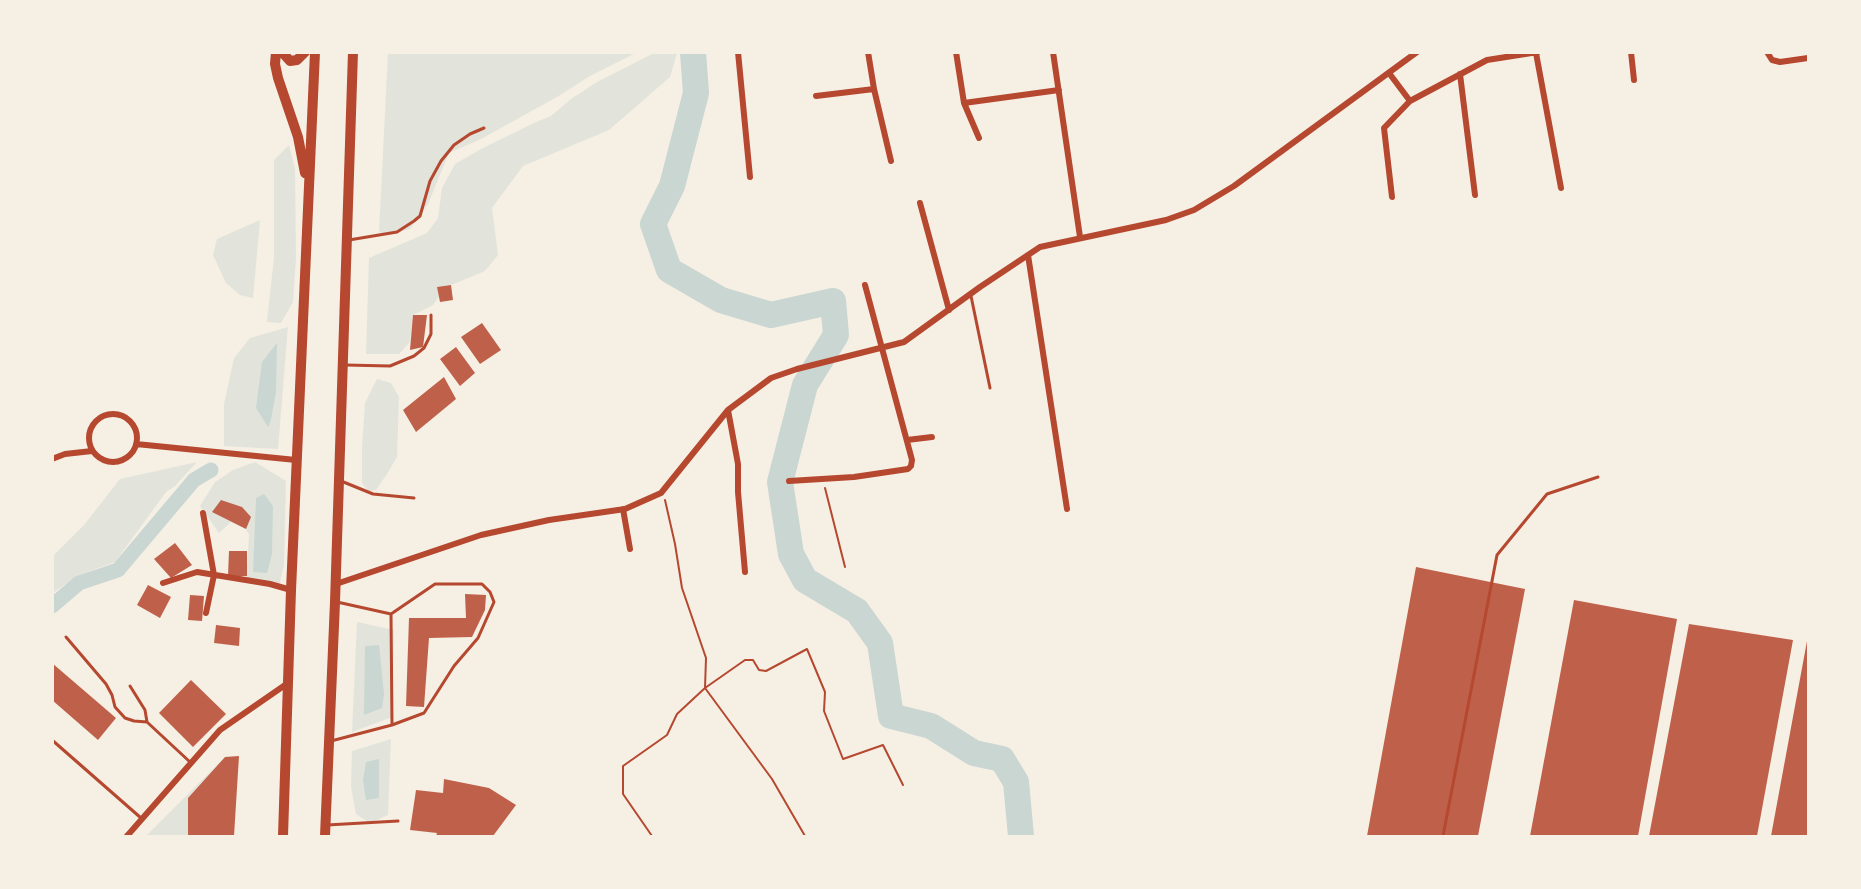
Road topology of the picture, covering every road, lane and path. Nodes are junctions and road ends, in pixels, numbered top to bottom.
1 (276, 52) edge
2 (282, 52) edge
3 (305, 52) edge
4 (315, 52) edge
5 (353, 52) edge
6 (361, 52) edge
7 (738, 52) edge
8 (868, 52) edge
9 (957, 52) edge
10 (1053, 52) edge
11 (1417, 52) edge
12 (1631, 52) edge
13 (1767, 52) edge
14 (1537, 53) edge
15 (1809, 58) edge
16 (1389, 74) junction
17 (1460, 74) junction
18 (1634, 80) dead end
19 (353, 81) junction
20 (874, 89) junction
21 (1059, 90) junction
22 (816, 96) dead end
23 (1410, 101) junction
24 (964, 103) junction
25 (484, 128) dead end
26 (979, 138) dead end
27 (891, 161) dead end
28 (750, 177) dead end
29 (308, 188) junction
30 (1561, 188) dead end
31 (1475, 195) dead end
32 (1392, 197) dead end
33 (920, 203) dead end
34 (1080, 237) junction
35 (348, 240) junction
36 (1028, 255) junction
37 (866, 285) dead end
38 (970, 294) junction
39 (949, 310) junction
40 (430, 315) dead end
41 (882, 347) junction
42 (343, 365) junction
43 (990, 388) dead end
44 (728, 410) junction
45 (932, 436) dead end
46 (906, 440) junction
47 (136, 444) junction
48 (92, 451) junction
49 (52, 459) edge
50 (296, 460) junction
51 (1598, 477) dead end
52 (823, 479) junction
53 (339, 480) junction
54 (789, 482) dead end
55 (661, 492) junction
56 (414, 498) dead end
57 (623, 509) junction
58 (1067, 509) dead end
59 (203, 513) dead end
60 (630, 549) dead end
61 (845, 567) dead end
62 (745, 572) dead end
63 (214, 574) junction
64 (163, 583) dead end
65 (336, 584) junction
66 (291, 590) junction
67 (335, 602) junction
68 (206, 613) dead end
69 (391, 614) junction
70 (66, 637) dead end
71 (289, 683) junction
72 (130, 686) dead end
73 (705, 688) junction
74 (147, 722) junction
75 (392, 725) junction
76 (52, 740) edge
77 (328, 742) junction
78 (191, 763) junction
79 (903, 785) dead end
80 (142, 819) junction
81 (398, 820) dead end
82 (325, 825) junction
83 (127, 837) edge
84 (283, 837) edge
85 (325, 837) edge
86 (652, 837) edge
87 (805, 837) edge
88 (1443, 837) edge

1 - 29 main road
2 - 3 main road
4 - 29 main road
5 - 19 main road
6 - 19 main road
7 - 28 street
8 - 20 street
9 - 24 street
10 - 21 street
11 - 16 street
12 - 18 street
13 - 15 street
14 - 17 street
14 - 30 street
16 - 23 street
16 - 34 street
17 - 23 street
17 - 31 street
19 - 35 main road
20 - 22 street
20 - 27 street
21 - 24 street
21 - 34 street
23 - 32 street
24 - 26 street
25 - 35 lane
29 - 50 main road
33 - 39 street
34 - 36 street
35 - 42 main road
36 - 38 street
36 - 58 street
37 - 41 street
38 - 39 street
38 - 43 lane
39 - 41 street
40 - 42 lane
41 - 44 street
41 - 46 street
42 - 53 main road
44 - 55 street
44 - 62 street
45 - 46 street
46 - 52 street
47 - 48 street
47 - 48 street
47 - 50 street
48 - 49 street
50 - 66 main road
51 - 88 lane
52 - 54 street
52 - 61 path
53 - 56 lane
53 - 65 main road
55 - 57 street
55 - 73 path
57 - 60 street
57 - 65 street
59 - 63 street
63 - 64 street
63 - 66 street
63 - 68 street
65 - 67 main road
66 - 71 main road
67 - 69 lane
67 - 77 main road
69 - 75 lane
69 - 75 lane
70 - 74 lane
71 - 78 street
71 - 84 main road
72 - 74 lane
73 - 79 path
73 - 86 path
73 - 87 path
74 - 78 lane
75 - 77 lane
76 - 80 lane
77 - 82 main road
78 - 80 street
80 - 83 street
81 - 82 lane
82 - 85 main road

